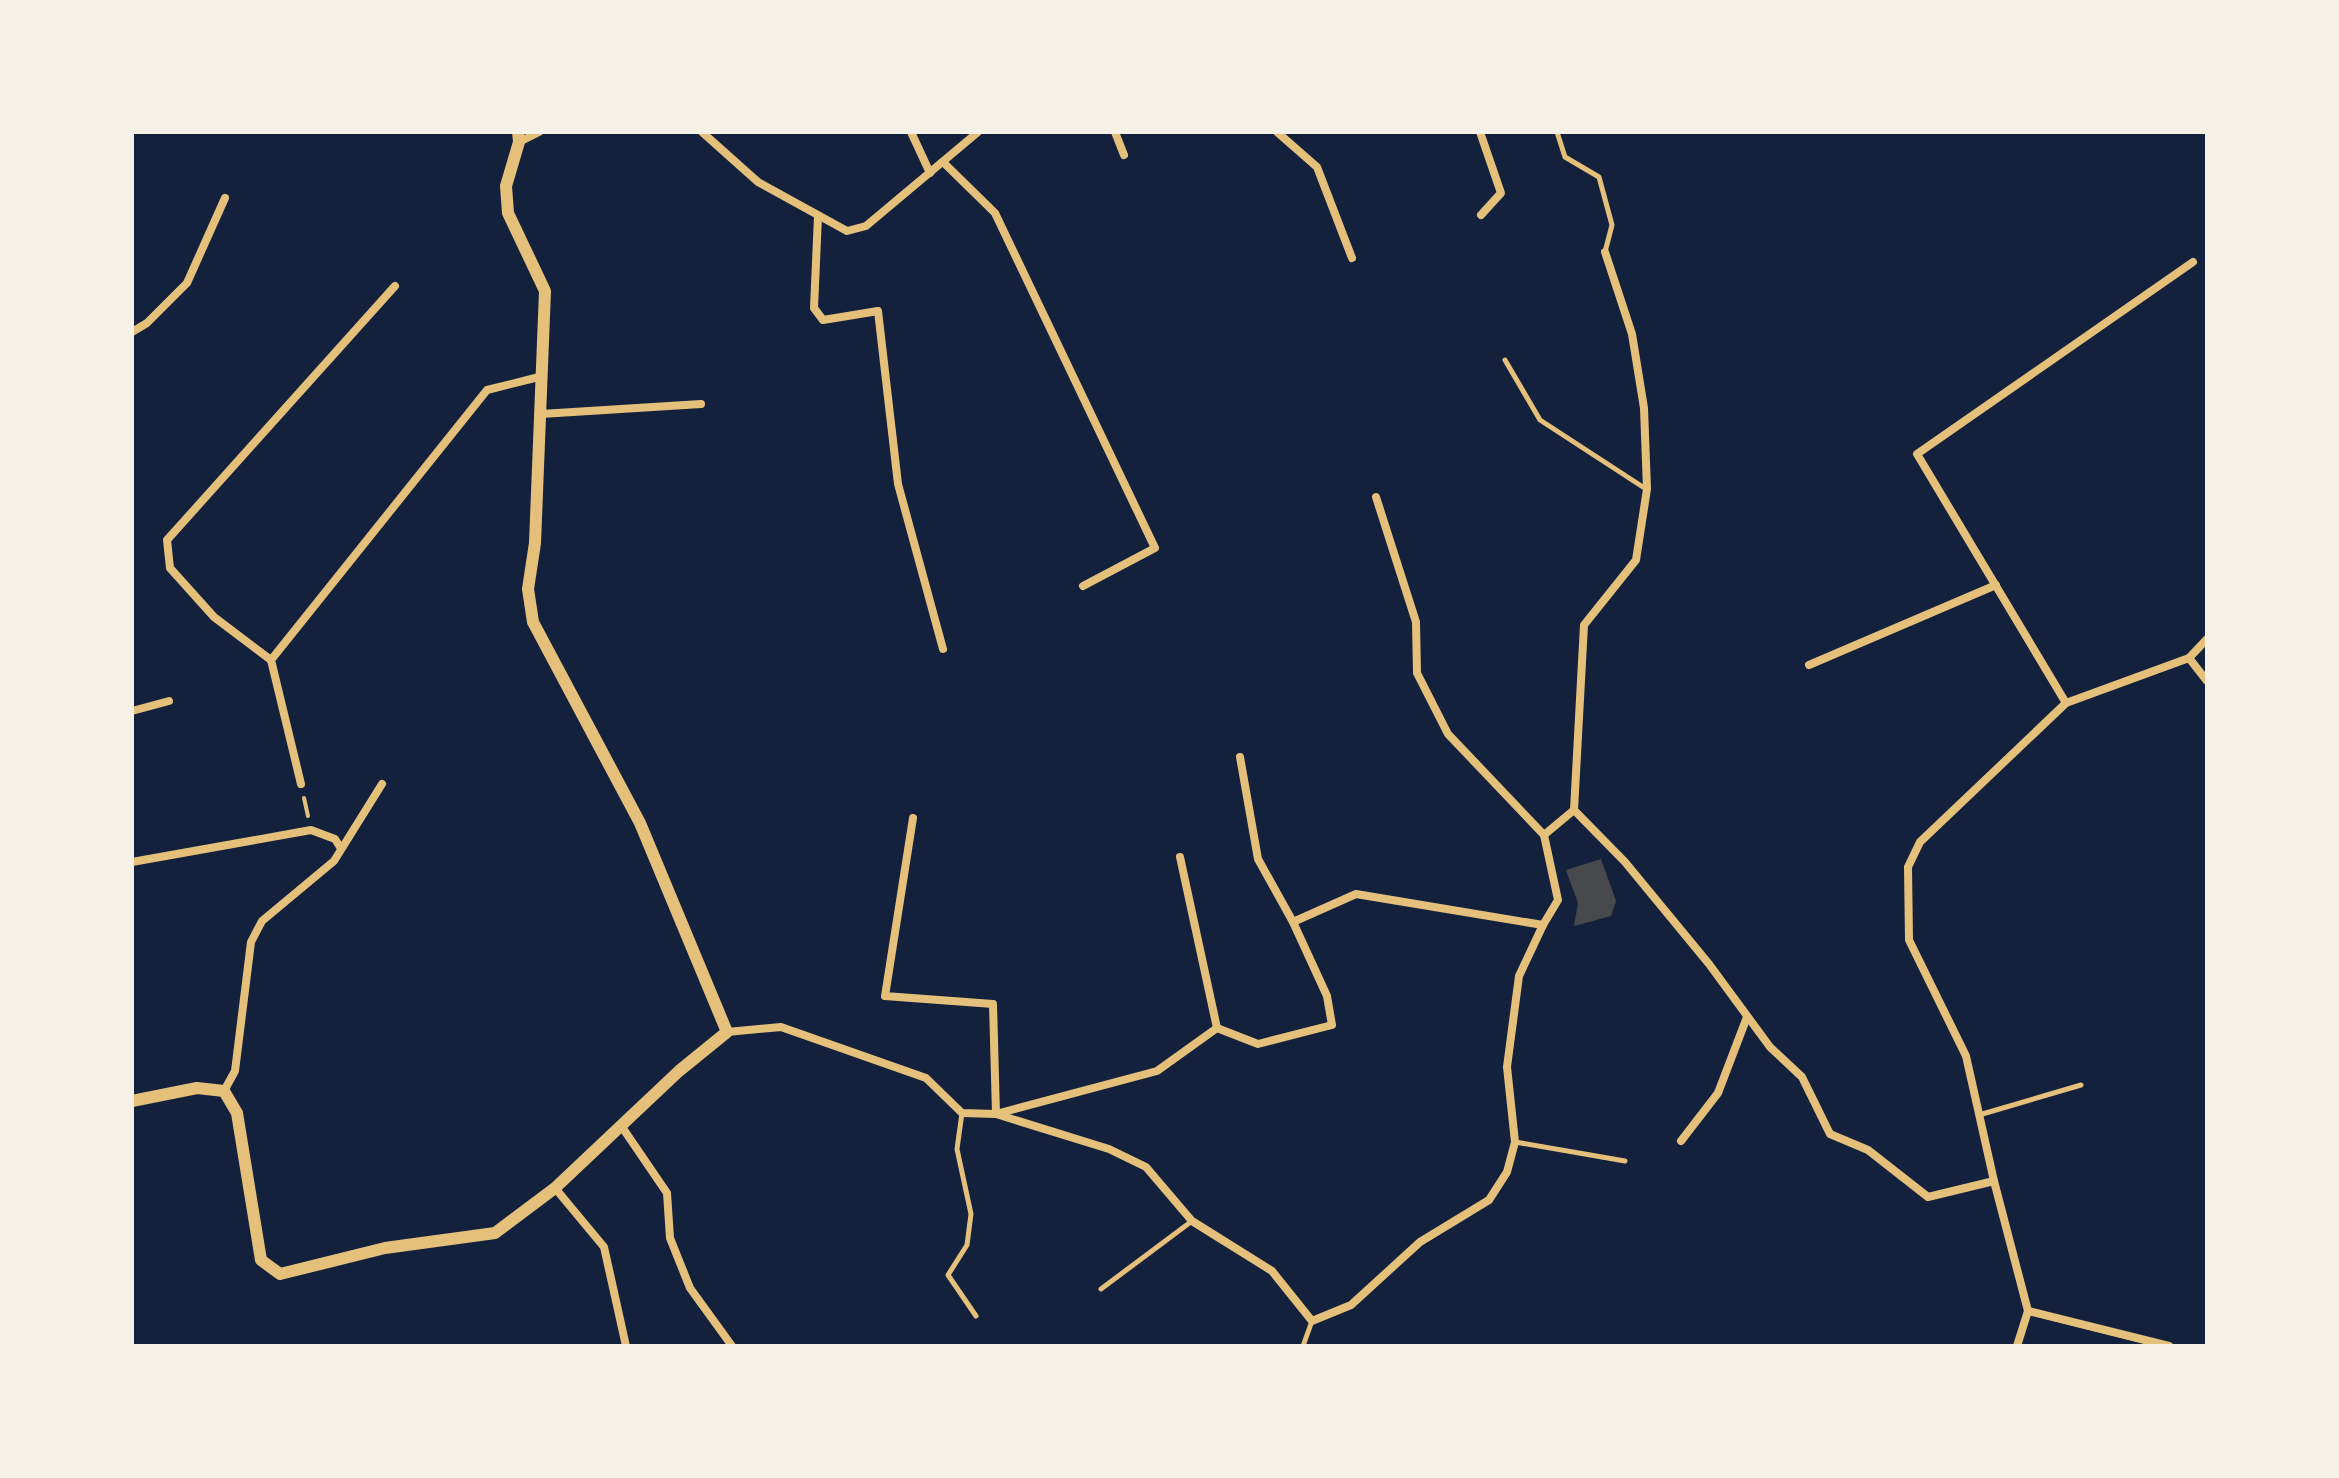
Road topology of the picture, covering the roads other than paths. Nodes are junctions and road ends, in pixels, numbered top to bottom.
1 (539, 132) edge
2 (702, 132) edge
3 (911, 132) edge
4 (978, 132) edge
5 (1115, 132) edge
6 (1277, 132) edge
7 (1480, 132) edge
8 (1557, 132) edge
9 (518, 137) edge
10 (1124, 155) dead end
11 (943, 162) junction
12 (930, 173) junction
13 (225, 198) dead end
14 (1481, 215) dead end
15 (818, 216) junction
16 (1605, 252) joint
17 (1352, 258) dead end
18 (2193, 262) dead end
19 (395, 286) dead end
20 (132, 332) edge
21 (1505, 360) dead end
22 (543, 376) junction
23 (701, 404) dead end
24 (541, 414) junction
25 (1647, 489) junction
26 (1376, 497) dead end
27 (1996, 585) junction
28 (1083, 586) dead end
29 (2207, 639) edge
30 (943, 649) dead end
31 (2189, 658) junction
32 (271, 660) junction
33 (1809, 665) dead end
34 (2207, 681) edge
35 (169, 701) dead end
36 (2066, 703) junction
37 (132, 711) edge
38 (1240, 757) dead end
39 (301, 784) road end
40 (382, 784) dead end
41 (1574, 810) junction
42 (913, 818) dead end
43 (1544, 835) junction
44 (340, 847) junction
45 (1180, 857) dead end
46 (132, 862) edge
47 (1293, 922) junction
48 (1543, 925) junction
49 (1747, 1017) junction
50 (1217, 1028) junction
51 (727, 1032) junction
52 (2081, 1085) dead end
53 (224, 1091) junction
54 (132, 1101) edge
55 (962, 1113) junction
56 (996, 1114) junction
57 (1979, 1115) junction
58 (622, 1127) junction
59 (1681, 1141) dead end
60 (1515, 1142) junction
61 (1625, 1161) dead end
62 (1994, 1181) junction
63 (555, 1188) junction
64 (1192, 1221) junction
65 (1101, 1289) dead end
66 (2028, 1311) junction
67 (976, 1316) dead end
68 (1312, 1321) junction
69 (626, 1346) edge
70 (732, 1346) edge
71 (1303, 1346) edge
72 (2017, 1346) edge
73 (2169, 1346) edge

1 - 9 street
2 - 15 street
3 - 12 street
4 - 11 street
5 - 10 street
6 - 17 street
7 - 14 street
8 - 16 lane
9 - 22 street
11 - 12 street
11 - 28 street
12 - 15 street
13 - 20 street
15 - 30 street
16 - 25 street
18 - 27 street
19 - 32 street
21 - 25 lane
22 - 24 street
22 - 32 street
23 - 24 street
24 - 51 street
25 - 41 street
26 - 43 street
27 - 33 street
27 - 36 street
29 - 31 street
31 - 34 street
31 - 36 street
32 - 39 street
35 - 37 street
36 - 57 street
38 - 47 street
40 - 44 street
41 - 43 street
41 - 49 street
42 - 56 street
43 - 48 street
44 - 46 street
44 - 53 street
45 - 50 street
47 - 48 street
47 - 50 street
48 - 60 street
49 - 59 street
49 - 62 street
50 - 56 street
51 - 55 street
51 - 58 street
52 - 57 lane
53 - 54 street
53 - 63 street
55 - 56 street
55 - 67 lane
56 - 64 street
57 - 62 street
58 - 63 street
58 - 70 street
60 - 61 lane
60 - 68 street
62 - 66 street
63 - 69 street
64 - 65 lane
64 - 68 street
66 - 72 street
66 - 73 street
68 - 71 lane

